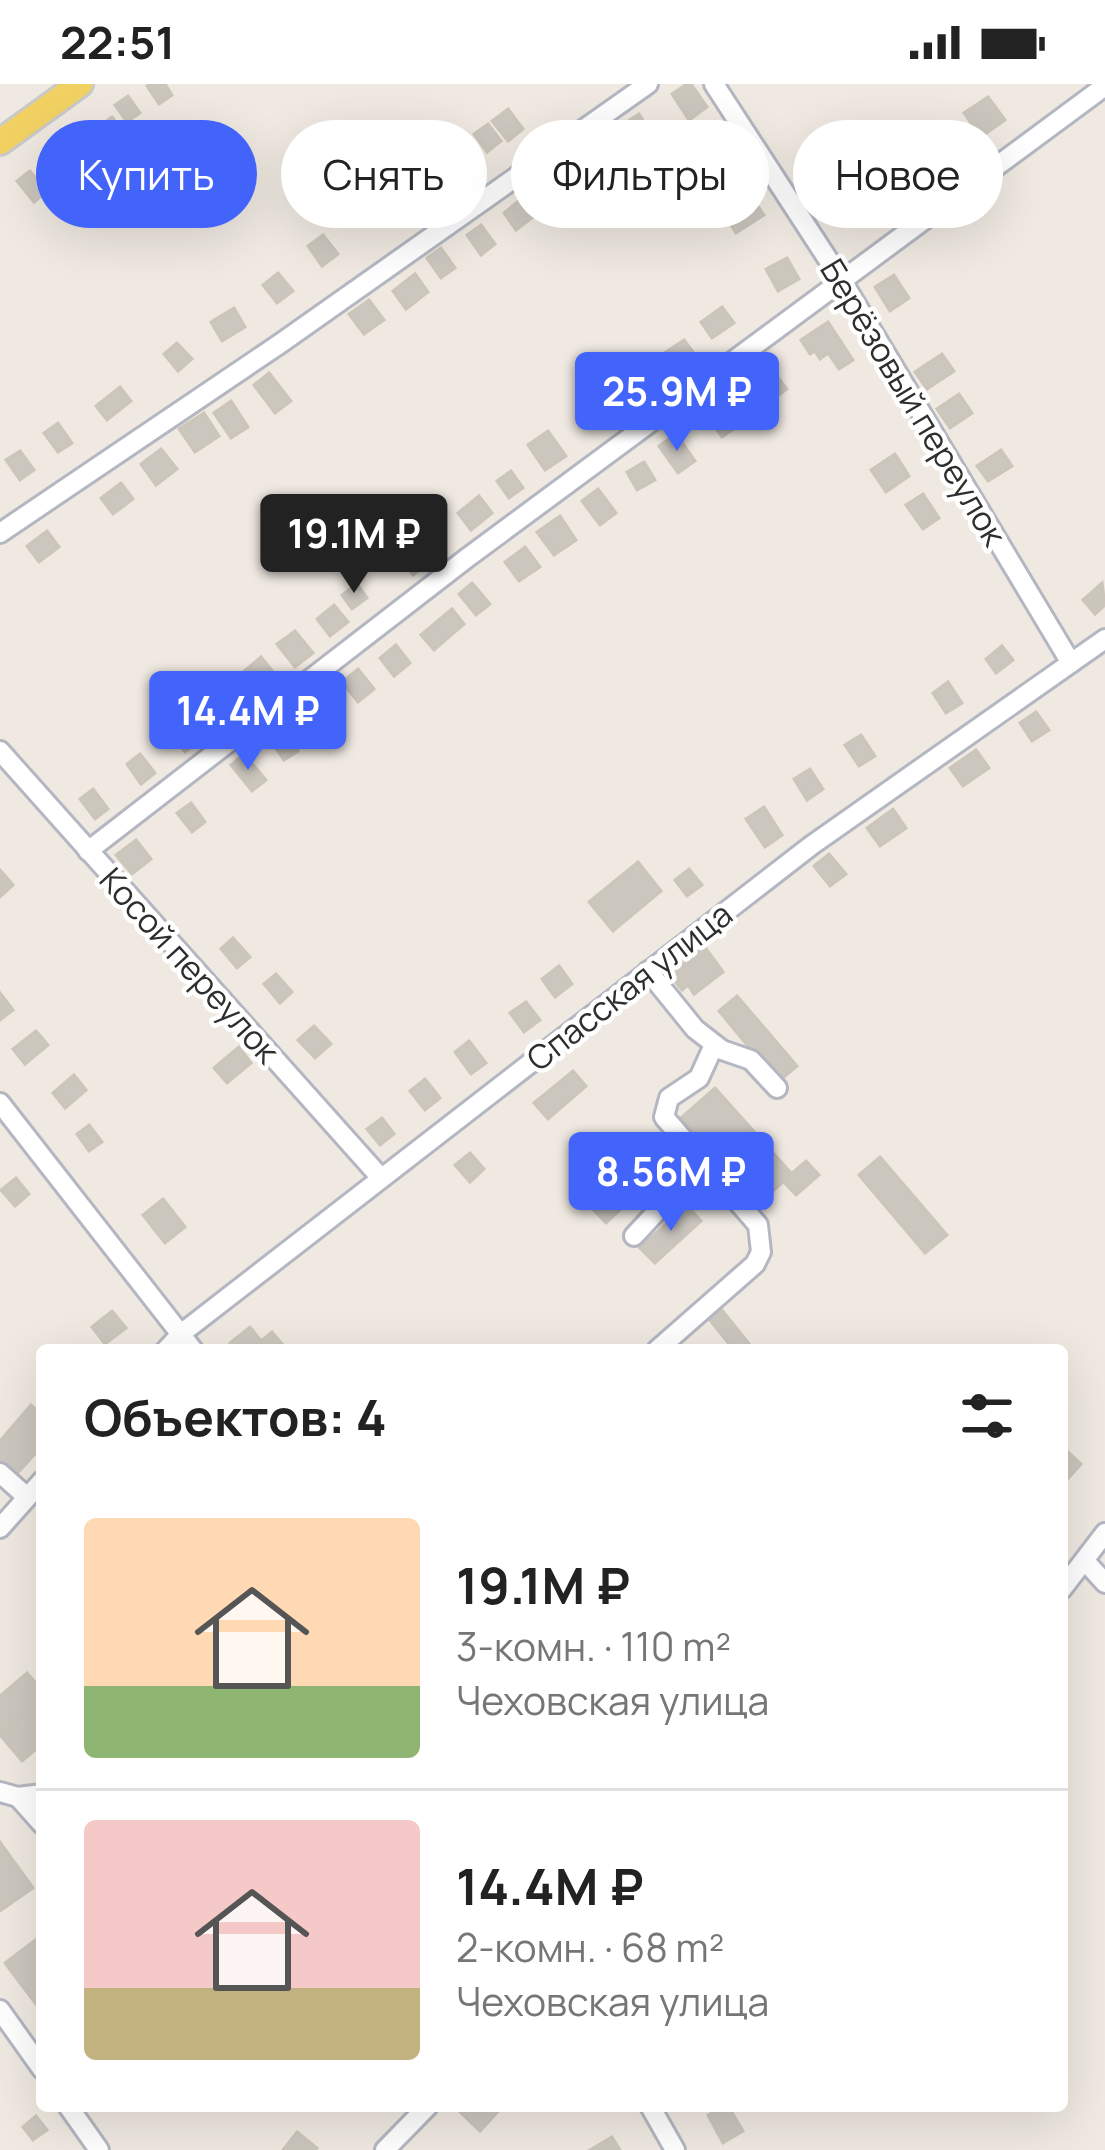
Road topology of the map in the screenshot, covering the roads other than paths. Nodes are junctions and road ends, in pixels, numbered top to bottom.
1 (80, 84) edge
2 (648, 84) edge
3 (714, 84) edge
4 (1105, 86) edge
5 (0, 142) edge
6 (842, 281) junction
7 (0, 533) edge
8 (1105, 639) edge
9 (1070, 663) junction
10 (0, 752) edge
11 (88, 850) junction
12 (648, 971) junction
13 (714, 1045) junction
14 (777, 1088) dead end
15 (0, 1103) edge
16 (682, 1140) junction
17 (381, 1178) junction
18 (634, 1236) dead end
19 (188, 1342) edge
20 (664, 1344) edge
21 (0, 1473) edge
22 (36, 1487) edge
23 (27, 1497) junction
24 (0, 1528) edge
25 (1105, 1533) edge
26 (1085, 1562) junction
27 (1068, 1582) edge
28 (1105, 1583) edge
29 (9, 1795) edge
30 (36, 1819) edge
31 (0, 2010) edge
32 (36, 2061) edge
33 (72, 2112) edge
34 (422, 2112) edge
35 (653, 2112) edge
36 (99, 2150) edge
37 (385, 2150) edge
38 (675, 2150) edge

1 - 5 main road
2 - 7 street
3 - 6 street, Берёзовый переулок
4 - 6 street
6 - 9 street, Берёзовый переулок
6 - 11 street
8 - 9 street, Спасская улица
9 - 12 street, Спасская улица
10 - 11 street, Косой переулок
11 - 17 street, Косой переулок
12 - 13 street
12 - 17 street, Спасская улица
13 - 14 street
13 - 16 street
15 - 19 street
16 - 18 street
16 - 20 street
17 - 19 street, Спасская улица
21 - 23 street
22 - 23 street
23 - 24 street
25 - 26 street
26 - 27 street
26 - 28 street
29 - 30 street
31 - 32 street
33 - 36 street
34 - 37 street
35 - 38 street

